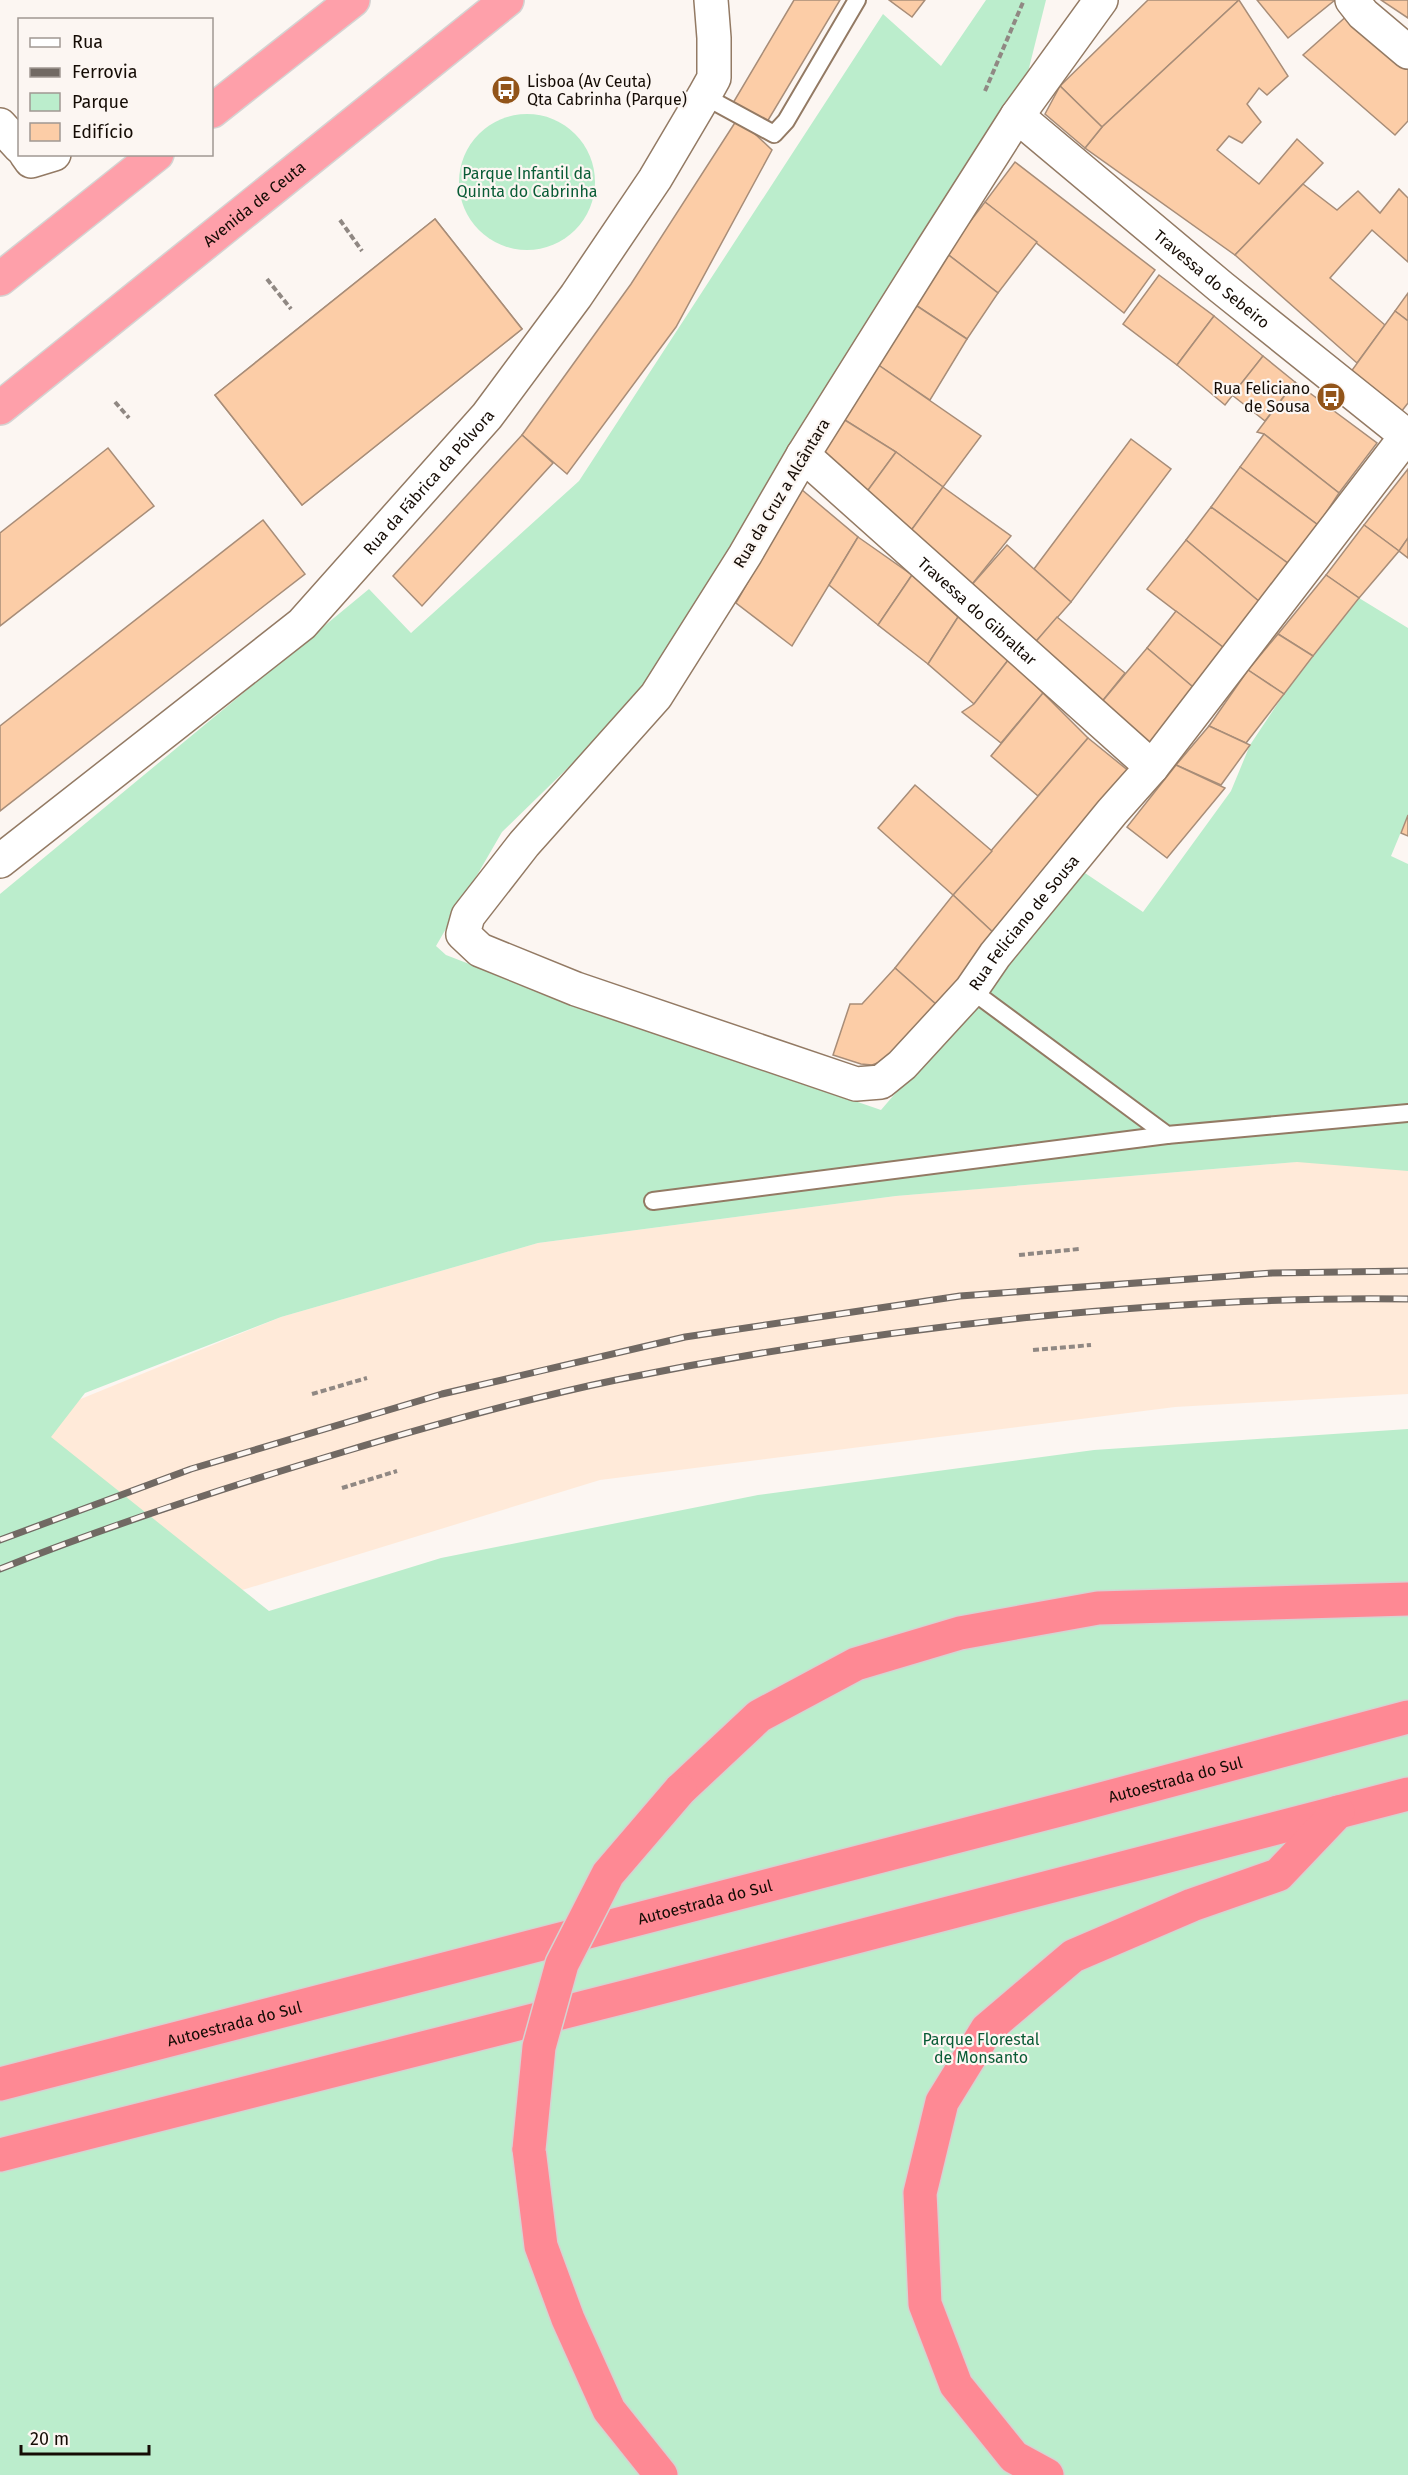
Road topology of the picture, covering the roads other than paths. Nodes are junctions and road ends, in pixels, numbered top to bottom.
1 (353, 0) edge
2 (507, 0) edge
3 (711, 0) edge
4 (857, 0) edge
5 (1101, 0) edge
6 (1352, 0) edge
7 (1408, 52) edge
8 (704, 96) junction
9 (214, 108) edge
10 (1017, 116) junction
11 (0, 125) edge
12 (18, 141) edge
13 (154, 156) edge
14 (0, 279) edge
15 (0, 408) edge
16 (1408, 436) edge
17 (803, 455) junction
18 (1152, 766) junction
19 (0, 861) edge
20 (496, 958) joint
21 (971, 990) junction
22 (1408, 1113) edge
23 (1167, 1135) junction
24 (653, 1201) dead end
25 (1408, 1599) edge
26 (1408, 1717) edge
27 (1402, 1800) edge
28 (1338, 1812) junction
29 (0, 2084) edge
30 (0, 2155) edge
31 (661, 2475) edge
32 (1047, 2475) edge

1 - 9 highway
2 - 15 highway, Avenida de Ceuta
3 - 8 street, Rua da Fábrica da Pólvora
4 - 8 lane
5 - 10 street, Rua da Cruz a Alcântara
6 - 7 street
8 - 19 street, Rua da Fábrica da Pólvora
10 - 16 street, Travessa do Sebeiro
10 - 17 street, Rua da Cruz a Alcântara
11 - 12 street
13 - 14 highway
16 - 18 street, Rua Feliciano de Sousa
17 - 18 street, Travessa do Gibraltar
17 - 20 street, Rua da Cruz a Alcântara
18 - 21 street, Rua Feliciano de Sousa
20 - 21 street, Rua Feliciano de Sousa
21 - 23 lane
22 - 23 lane
23 - 24 lane
25 - 31 highway, bridge
26 - 29 highway, Autoestrada do Sul
27 - 28 highway
28 - 30 highway
28 - 32 highway

